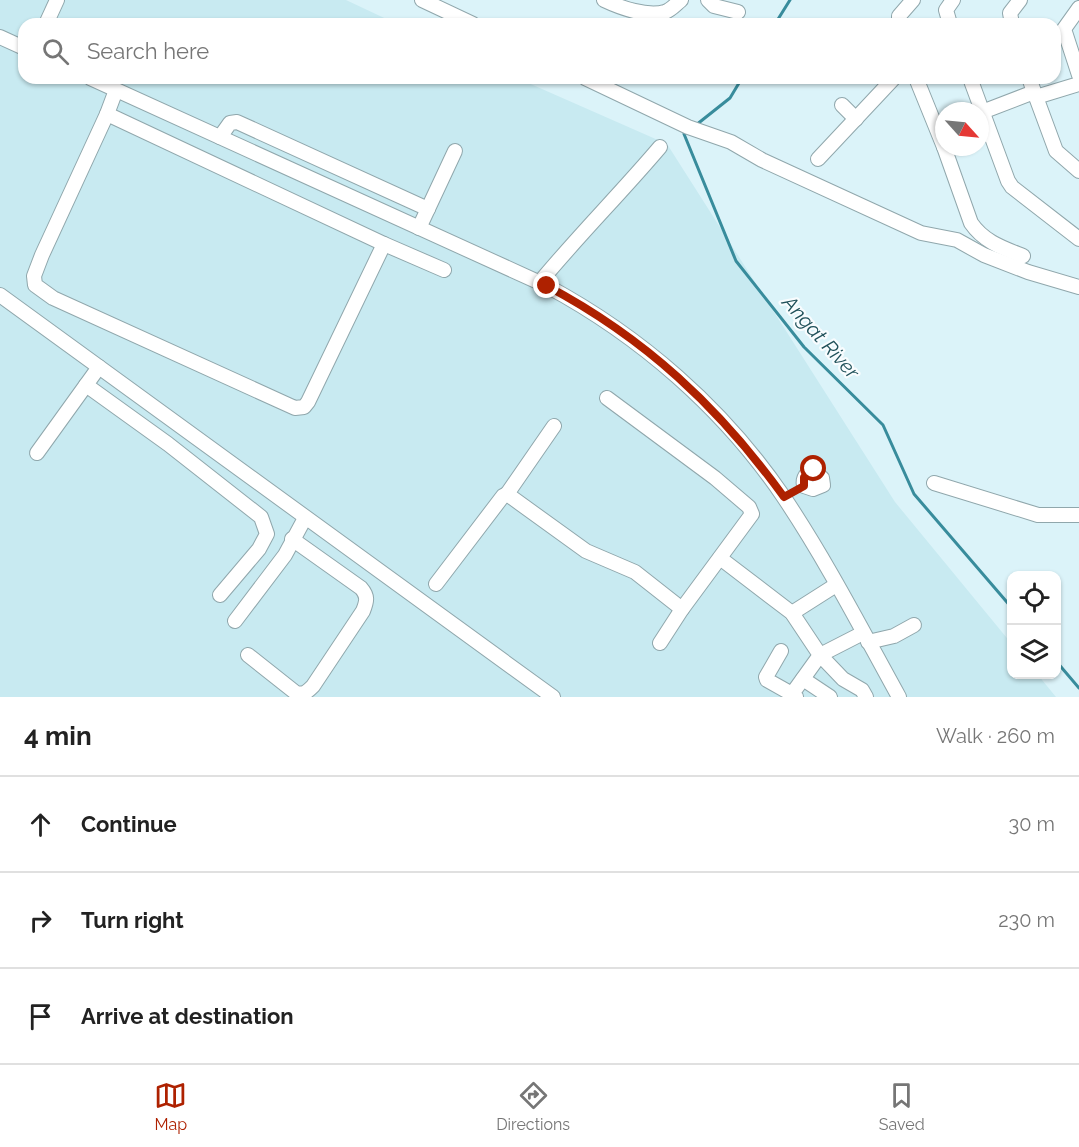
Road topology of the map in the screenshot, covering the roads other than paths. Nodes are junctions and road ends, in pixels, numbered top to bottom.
1 (57, 0) edge
2 (422, 0) edge
3 (604, 0) edge
4 (681, 0) edge
5 (708, 0) edge
6 (913, 0) edge
7 (953, 0) edge
8 (1020, 0) edge
9 (1079, 9) edge
10 (738, 12) dead end
11 (49, 18) edge
12 (460, 18) edge
13 (899, 18) edge
14 (948, 18) edge
15 (1011, 18) edge
16 (0, 38) edge
17 (18, 46) edge
18 (1079, 75) edge
19 (104, 84) edge
20 (598, 84) edge
21 (888, 84) edge
22 (918, 84) edge
23 (971, 84) edge
24 (1031, 84) edge
25 (1079, 84) edge
26 (117, 90) junction
27 (1035, 95) junction
28 (978, 102) edge
29 (842, 105) dead end
30 (989, 110) edge
31 (107, 114) junction
32 (856, 119) junction
33 (935, 125) edge
34 (989, 130) edge
35 (220, 137) junction
36 (660, 147) dead end
37 (455, 151) dead end
38 (947, 156) edge
39 (818, 159) dead end
40 (1079, 171) edge
41 (428, 209) junction
42 (419, 228) junction
43 (1079, 239) edge
44 (384, 244) junction
45 (1023, 256) dead end
46 (444, 270) dead end
47 (540, 282) junction
48 (1079, 287) edge
49 (0, 295) edge
50 (99, 366) junction
51 (86, 385) junction
52 (607, 398) dead end
53 (554, 426) dead end
54 (37, 453) dead end
55 (820, 475) dead end
56 (934, 483) dead end
57 (507, 494) junction
58 (784, 497) junction
59 (1079, 515) edge
60 (305, 518) junction
61 (292, 539) junction
62 (720, 558) junction
63 (436, 584) dead end
64 (836, 585) junction
65 (220, 595) dead end
66 (682, 609) junction
67 (792, 613) junction
68 (235, 621) dead end
69 (914, 625) dead end
70 (866, 637) junction
71 (660, 643) dead end
72 (781, 651) dead end
73 (248, 655) dead end
74 (820, 655) junction
75 (803, 679) junction
76 (794, 696) edge
77 (554, 697) edge
78 (830, 697) edge
79 (866, 697) edge
80 (899, 697) edge

1 - 11 street
2 - 12 street
3 - 4 street
5 - 10 street
6 - 13 street
7 - 14 street
8 - 15 street
9 - 18 street
16 - 17 street
19 - 26 street
20 - 48 street
21 - 32 street
22 - 33 street
23 - 28 street
24 - 27 street
25 - 27 street
26 - 31 street
26 - 35 street
27 - 30 street
27 - 40 street
29 - 32 street
31 - 44 street
31 - 44 street
32 - 39 street
34 - 43 street
35 - 41 street
35 - 42 street
36 - 47 street
37 - 41 street
38 - 45 street
41 - 42 street
42 - 47 street
44 - 46 street
47 - 58 street
49 - 50 street
50 - 51 street
50 - 60 street
51 - 54 street
51 - 65 street
52 - 62 street
53 - 57 street
55 - 58 street
56 - 59 street
57 - 63 street
57 - 66 street
58 - 64 street
60 - 61 street
60 - 77 street
61 - 68 street
61 - 73 street
62 - 66 street
62 - 67 street
64 - 67 street
64 - 70 street
66 - 71 street
67 - 74 street
69 - 70 street
70 - 74 street
70 - 80 street
72 - 76 street
74 - 75 street
74 - 79 street
75 - 76 street
75 - 78 street

